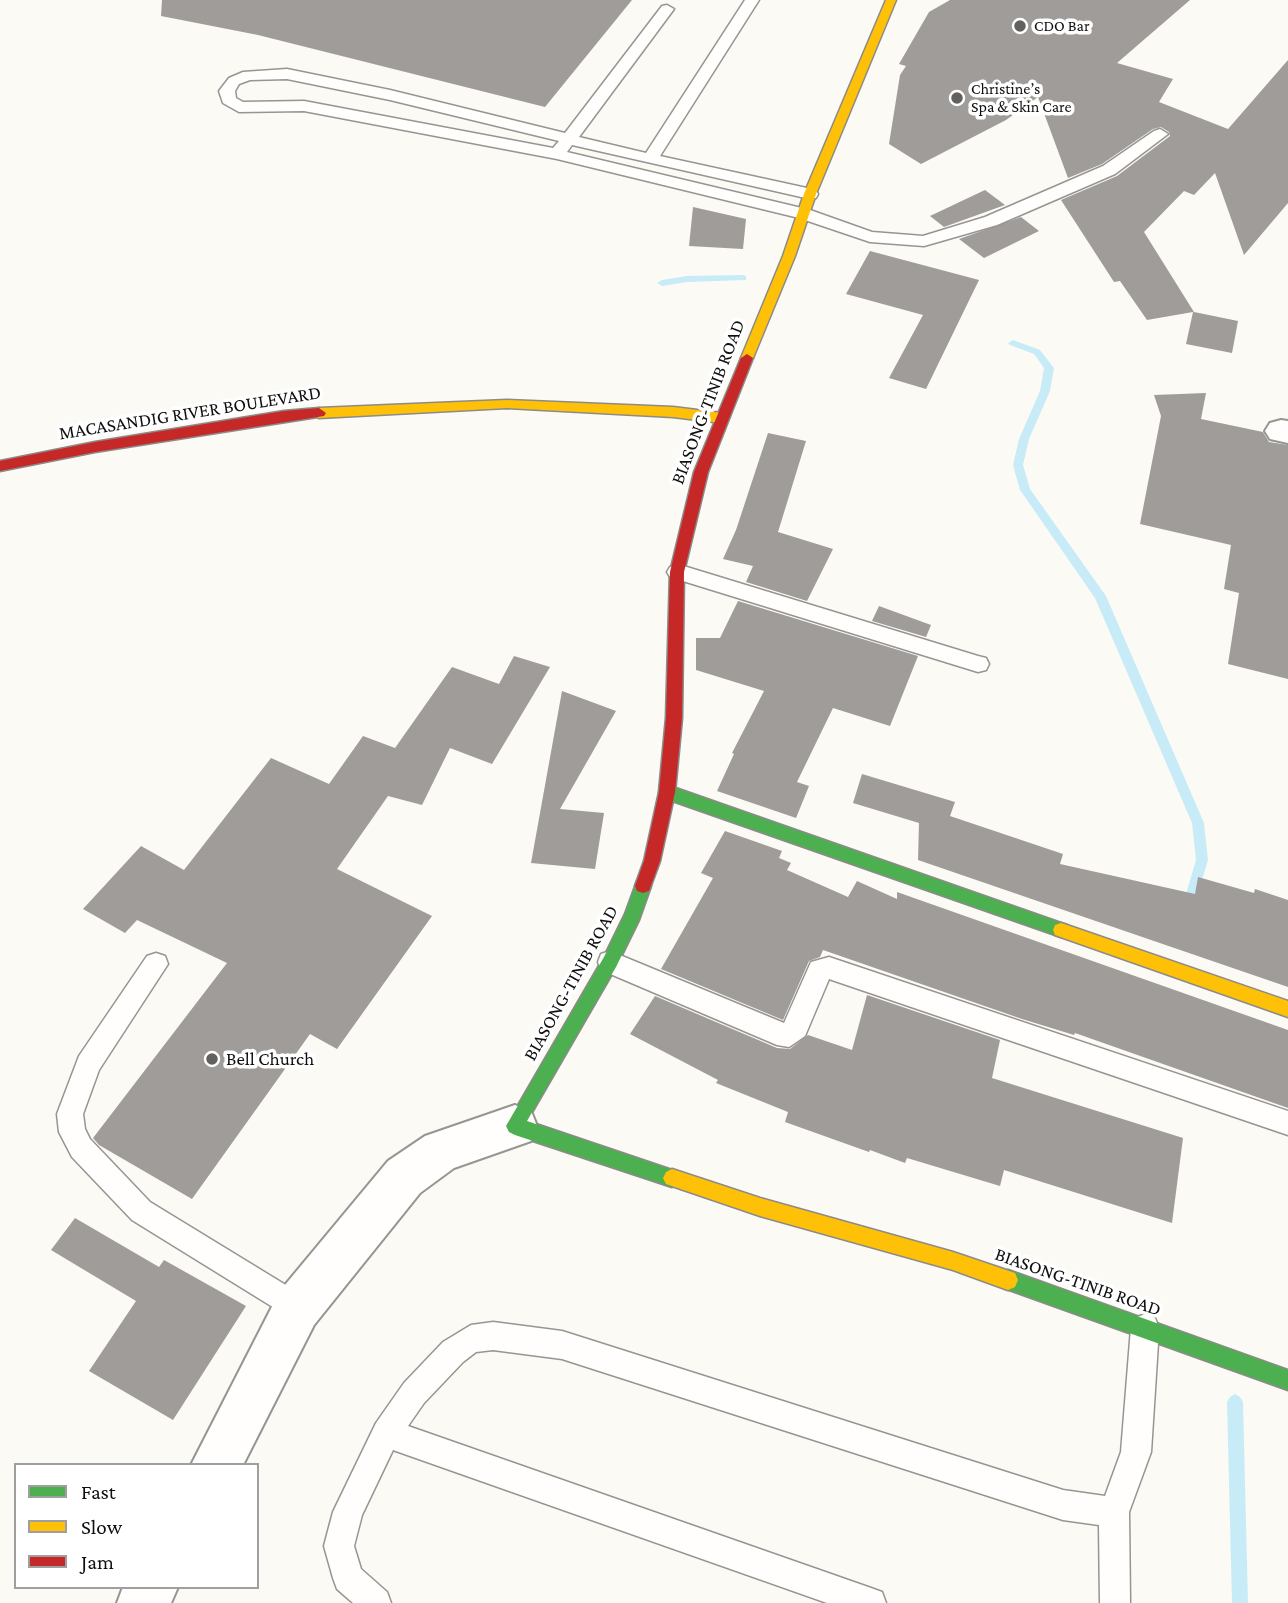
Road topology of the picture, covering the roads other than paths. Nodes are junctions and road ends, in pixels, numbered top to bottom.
1 (752, 0) edge
2 (891, 0) edge
3 (667, 9) dead end
4 (1160, 134) dead end
5 (567, 139) junction
6 (557, 154) junction
7 (650, 159) junction
8 (810, 194) junction
9 (804, 214) junction
10 (722, 418) junction
11 (0, 466) edge
12 (677, 572) junction
13 (978, 664) dead end
14 (667, 792) junction
15 (610, 962) junction
16 (156, 964) dead end
17 (1288, 1009) edge
18 (1288, 1123) edge
19 (516, 1126) junction
20 (297, 1308) junction
21 (1145, 1328) junction
22 (1288, 1380) edge
23 (386, 1433) junction
24 (217, 1463) edge
25 (1114, 1512) junction
26 (376, 1603) edge
27 (871, 1603) edge
28 (1115, 1603) edge

1 - 7 lane
2 - 8 street, BIASONG-TINIB ROAD
3 - 5 lane
4 - 9 lane
5 - 6 lane
5 - 6 lane
5 - 7 lane
6 - 9 lane
7 - 8 lane
8 - 9 street, BIASONG-TINIB ROAD
9 - 10 street, BIASONG-TINIB ROAD
10 - 11 street, MACASANDIG RIVER BOULEVARD
10 - 12 street, BIASONG-TINIB ROAD
12 - 13 lane
12 - 14 street, BIASONG-TINIB ROAD
14 - 15 street, BIASONG-TINIB ROAD
14 - 17 street
15 - 18 lane
15 - 19 street, BIASONG-TINIB ROAD
16 - 20 lane
19 - 20 street
19 - 21 street, BIASONG-TINIB ROAD
20 - 24 street
21 - 22 street, BIASONG-TINIB ROAD
21 - 25 lane
23 - 25 lane
23 - 26 lane
23 - 27 lane
25 - 28 lane

